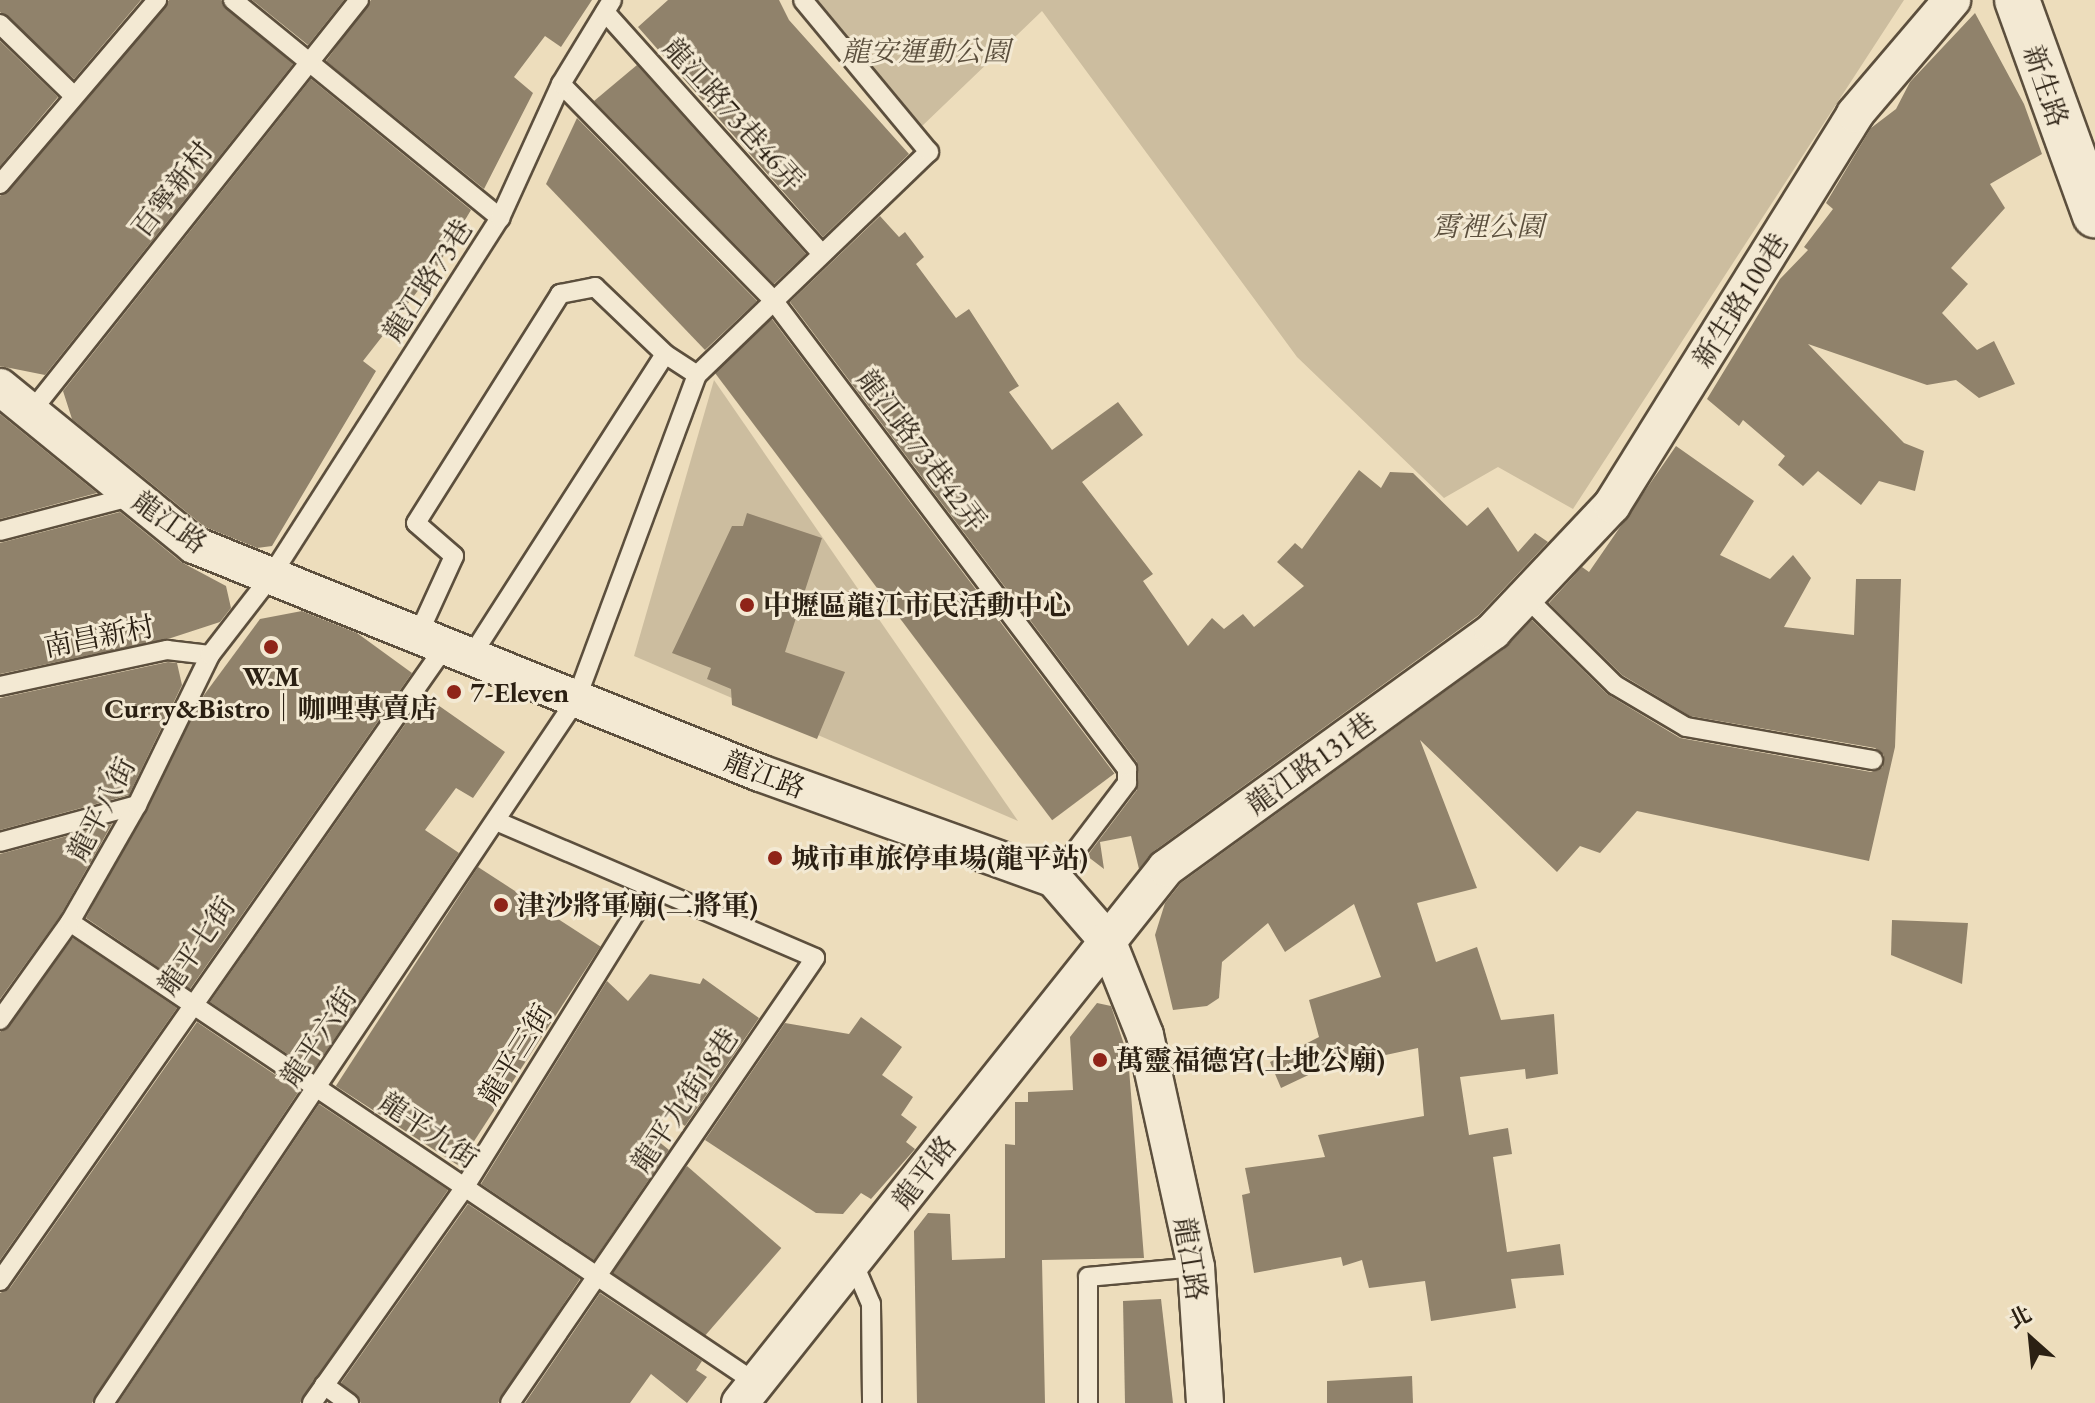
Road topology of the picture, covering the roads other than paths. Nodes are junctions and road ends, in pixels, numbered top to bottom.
1 (157, 0) edge
2 (233, 0) edge
3 (359, 0) edge
4 (803, 0) edge
5 (1952, 0) edge
6 (2017, 0) edge
7 (609, 6) edge
8 (0, 24) edge
9 (306, 64) junction
10 (561, 84) junction
11 (74, 96) junction
12 (0, 184) edge
13 (2095, 215) edge
14 (500, 218) junction
15 (822, 254) junction
16 (773, 300) junction
17 (665, 354) junction
18 (697, 375) junction
19 (0, 387) edge
20 (30, 413) junction
21 (133, 496) junction
22 (0, 531) edge
23 (269, 579) junction
24 (1526, 597) junction
25 (444, 648) junction
26 (210, 655) junction
27 (0, 686) edge
28 (576, 700) junction
29 (1873, 760) dead end
30 (137, 805) junction
31 (496, 821) junction
32 (0, 842) edge
33 (1054, 879) junction
34 (650, 889) junction
35 (70, 922) junction
36 (1107, 940) junction
37 (188, 1005) junction
38 (0, 1020) edge
39 (318, 1088) junction
40 (464, 1188) junction
41 (853, 1262) junction
42 (1196, 1267) junction
43 (598, 1274) junction
44 (0, 1281) edge
45 (324, 1385) junction
46 (748, 1393) edge
47 (104, 1403) edge
48 (312, 1403) edge
49 (349, 1403) edge
50 (510, 1403) edge
51 (872, 1403) edge
52 (1088, 1403) edge
53 (1205, 1403) edge

1 - 11 lane
2 - 9 lane
3 - 9 lane, 百寧新村
4 - 15 lane
5 - 24 street, 新生路100巷
6 - 13 street, 新生路
7 - 10 lane, 龍江路73巷
7 - 15 lane, 龍江路73巷46弄
8 - 11 lane
9 - 14 lane
9 - 20 lane, 百寧新村
10 - 14 lane, 龍江路73巷
10 - 16 lane, 龍江路73巷42弄
11 - 12 lane
14 - 23 lane, 龍江路73巷
15 - 16 lane
16 - 18 lane
16 - 33 lane, 龍江路73巷42弄
17 - 18 lane
17 - 25 lane
17 - 25 lane
18 - 28 lane, 龍平六街
19 - 20 street, 龍江路
20 - 21 street, 龍江路
21 - 22 lane
21 - 23 street, 龍江路
23 - 25 street, 龍江路
23 - 26 lane, 龍平八街
24 - 29 lane
24 - 36 street, 龍江路131巷
25 - 28 street, 龍江路
25 - 37 lane, 龍平七街
26 - 27 lane, 南昌新村
26 - 30 lane, 龍平八街
28 - 31 lane, 龍平六街
28 - 33 street, 龍江路
30 - 32 lane
30 - 35 lane, 龍平八街
31 - 34 lane
31 - 39 lane, 龍平六街
33 - 36 street, 龍江路
34 - 40 lane, 龍平三街
34 - 43 lane, 龍平九街18巷
35 - 37 lane, 龍平九街
35 - 38 lane, 龍平八街
36 - 41 street, 龍平路
36 - 42 street, 龍江路
37 - 39 lane, 龍平九街
37 - 44 lane, 龍平七街
39 - 40 lane, 龍平九街
39 - 47 lane, 龍平六街
40 - 43 lane, 龍平九街
40 - 45 lane, 龍平三街
41 - 46 street, 龍平路
41 - 51 lane
42 - 52 lane
42 - 53 street, 龍江路
43 - 46 lane, 龍平九街
43 - 50 lane, 龍平九街18巷
45 - 48 lane, 龍平三街
45 - 49 lane

